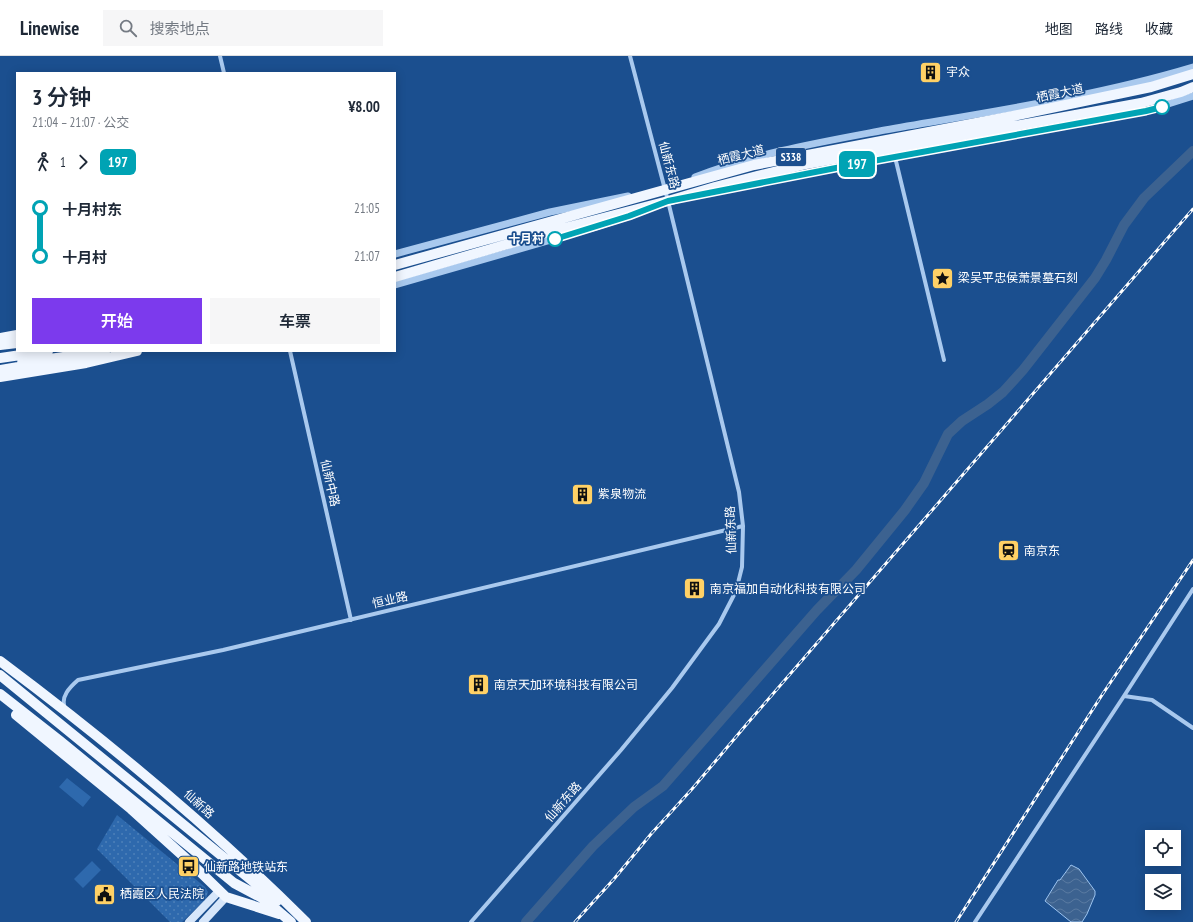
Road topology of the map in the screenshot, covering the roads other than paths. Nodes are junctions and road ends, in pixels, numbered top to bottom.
1 (220, 56) edge
2 (630, 56) edge
3 (1193, 67) edge
4 (224, 72) edge
5 (1193, 74) edge
6 (1193, 88) edge
7 (1193, 96) edge
8 (895, 157) junction
9 (665, 189) junction
10 (668, 201) junction
11 (396, 254) edge
12 (396, 265) edge
13 (396, 276) edge
14 (396, 285) edge
15 (16, 335) edge
16 (0, 338) edge
17 (16, 343) edge
18 (0, 345) edge
19 (41, 352) edge
20 (98, 352) edge
21 (117, 352) edge
22 (132, 352) edge
23 (290, 352) edge
24 (0, 358) edge
25 (944, 360) dead end
26 (0, 366) edge
27 (0, 370) edge
28 (0, 377) edge
29 (743, 526) junction
30 (1193, 589) edge
31 (351, 620) junction
32 (0, 660) edge
33 (0, 675) edge
34 (0, 694) edge
35 (1124, 696) junction
36 (0, 702) edge
37 (68, 712) junction
38 (1193, 728) edge
39 (56, 749) junction
40 (223, 894) junction
41 (288, 919) edge
42 (189, 922) edge
43 (203, 922) edge
44 (305, 922) edge
45 (470, 922) edge
46 (975, 922) edge

1 - 4 street
2 - 9 street, 仙新东路
3 - 9 street
5 - 9 main road, 栖霞大道 / S338
6 - 10 main road, 栖霞大道 / S338
7 - 8 street
8 - 10 street
8 - 25 street
9 - 10 street, 仙新东路
9 - 11 street
9 - 12 main road, 栖霞大道 / S338
10 - 13 main road, 栖霞大道 / S338
10 - 14 street
10 - 29 street, 仙新东路
15 - 16 main road
17 - 18 main road
19 - 24 main road
20 - 26 main road
21 - 27 main road
22 - 28 main road
23 - 31 street, 仙新中路
29 - 31 street, 恒业路
29 - 45 street, 仙新东路
30 - 35 street
31 - 37 street, 恒业路
32 - 37 main road, 仙新路
33 - 44 main road, 仙新路
34 - 41 main road
35 - 38 street
35 - 46 street
36 - 39 main road
37 - 39 main road
37 - 44 main road, 仙新路
39 - 40 main road
40 - 41 main road
40 - 42 main road
40 - 43 main road

